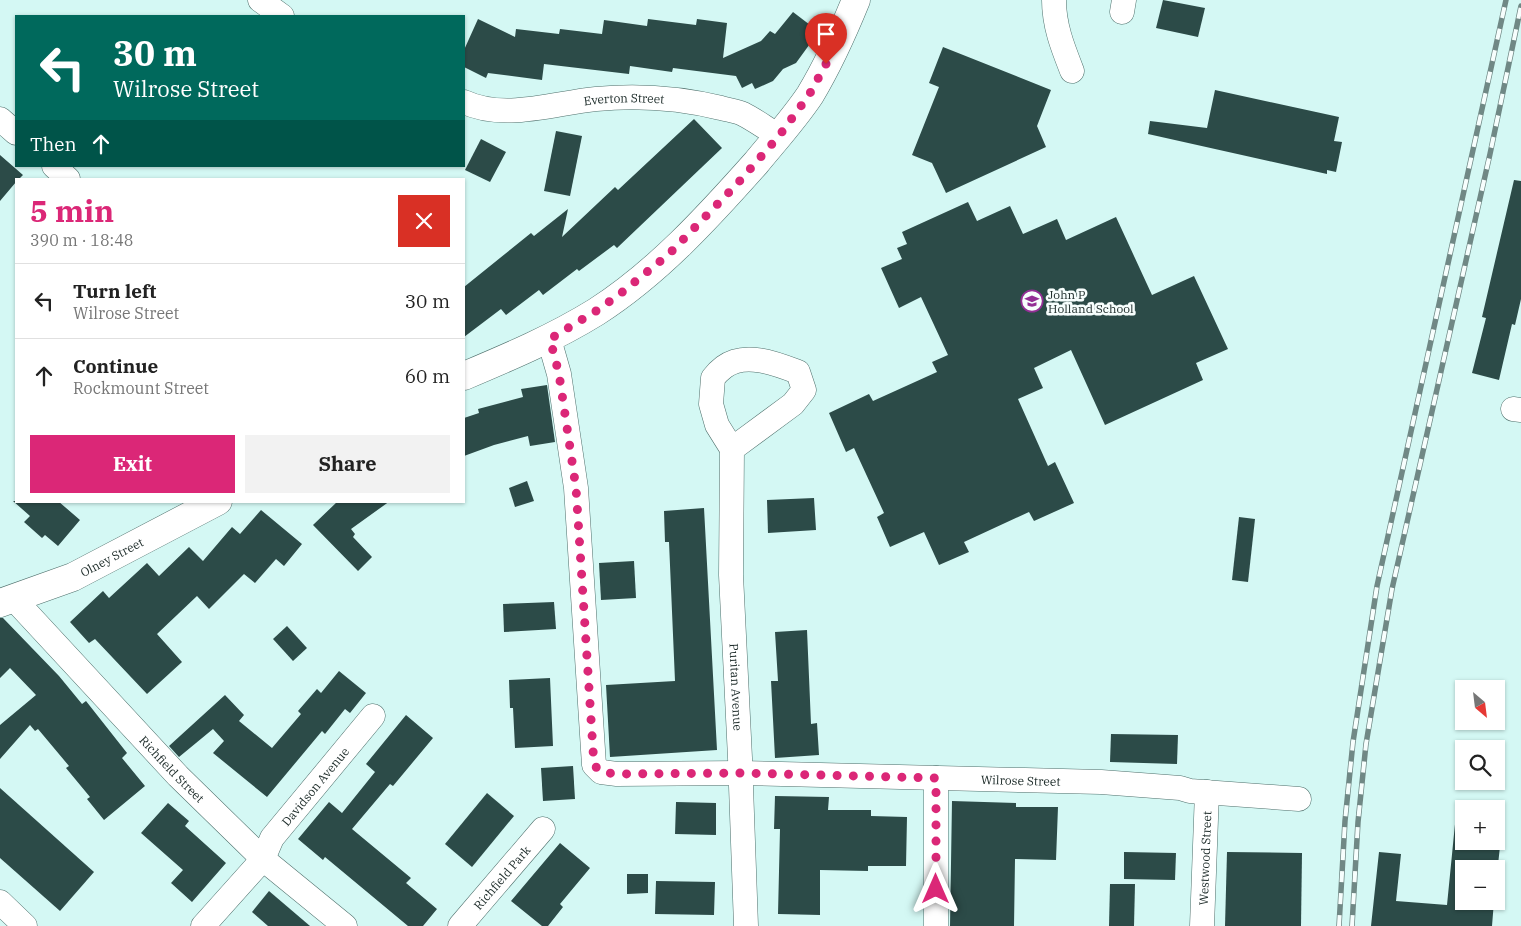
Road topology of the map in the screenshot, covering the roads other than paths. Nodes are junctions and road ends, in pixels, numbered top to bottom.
1 (260, 0) edge
2 (856, 0) edge
3 (1054, 0) edge
4 (281, 15) edge
5 (1072, 71) dead end
6 (465, 102) edge
7 (0, 119) edge
8 (15, 132) edge
9 (779, 136) junction
10 (55, 167) edge
11 (67, 178) edge
12 (550, 339) junction
13 (465, 376) edge
14 (732, 449) dead end
15 (202, 504) edge
16 (7, 601) edge
17 (373, 716) dead end
18 (741, 773) junction
19 (936, 778) junction
20 (1207, 792) junction
21 (1299, 799) dead end
22 (543, 829) dead end
23 (263, 859) junction
24 (0, 902) edge
25 (25, 926) edge
26 (203, 926) edge
27 (345, 926) edge
28 (460, 926) edge
29 (746, 926) edge
30 (936, 926) edge
31 (1202, 926) edge

1 - 4 street
2 - 9 street
3 - 5 street
6 - 9 street, Everton Street
7 - 8 street
9 - 12 street
10 - 11 street
12 - 13 street
12 - 18 street, Wilrose Street
14 - 18 street, Puritan Avenue
15 - 16 street, Olney Street
16 - 23 street, Richfield Street
17 - 23 street, Davidson Avenue
18 - 19 street, Wilrose Street
18 - 29 street, Puritan Avenue
19 - 20 street, Wilrose Street
19 - 30 street
20 - 21 street, Wilrose Street
20 - 31 street, Westwood Street
22 - 28 street, Richfield Park
23 - 26 street, Davidson Avenue
23 - 27 street, Richfield Street
24 - 25 street

